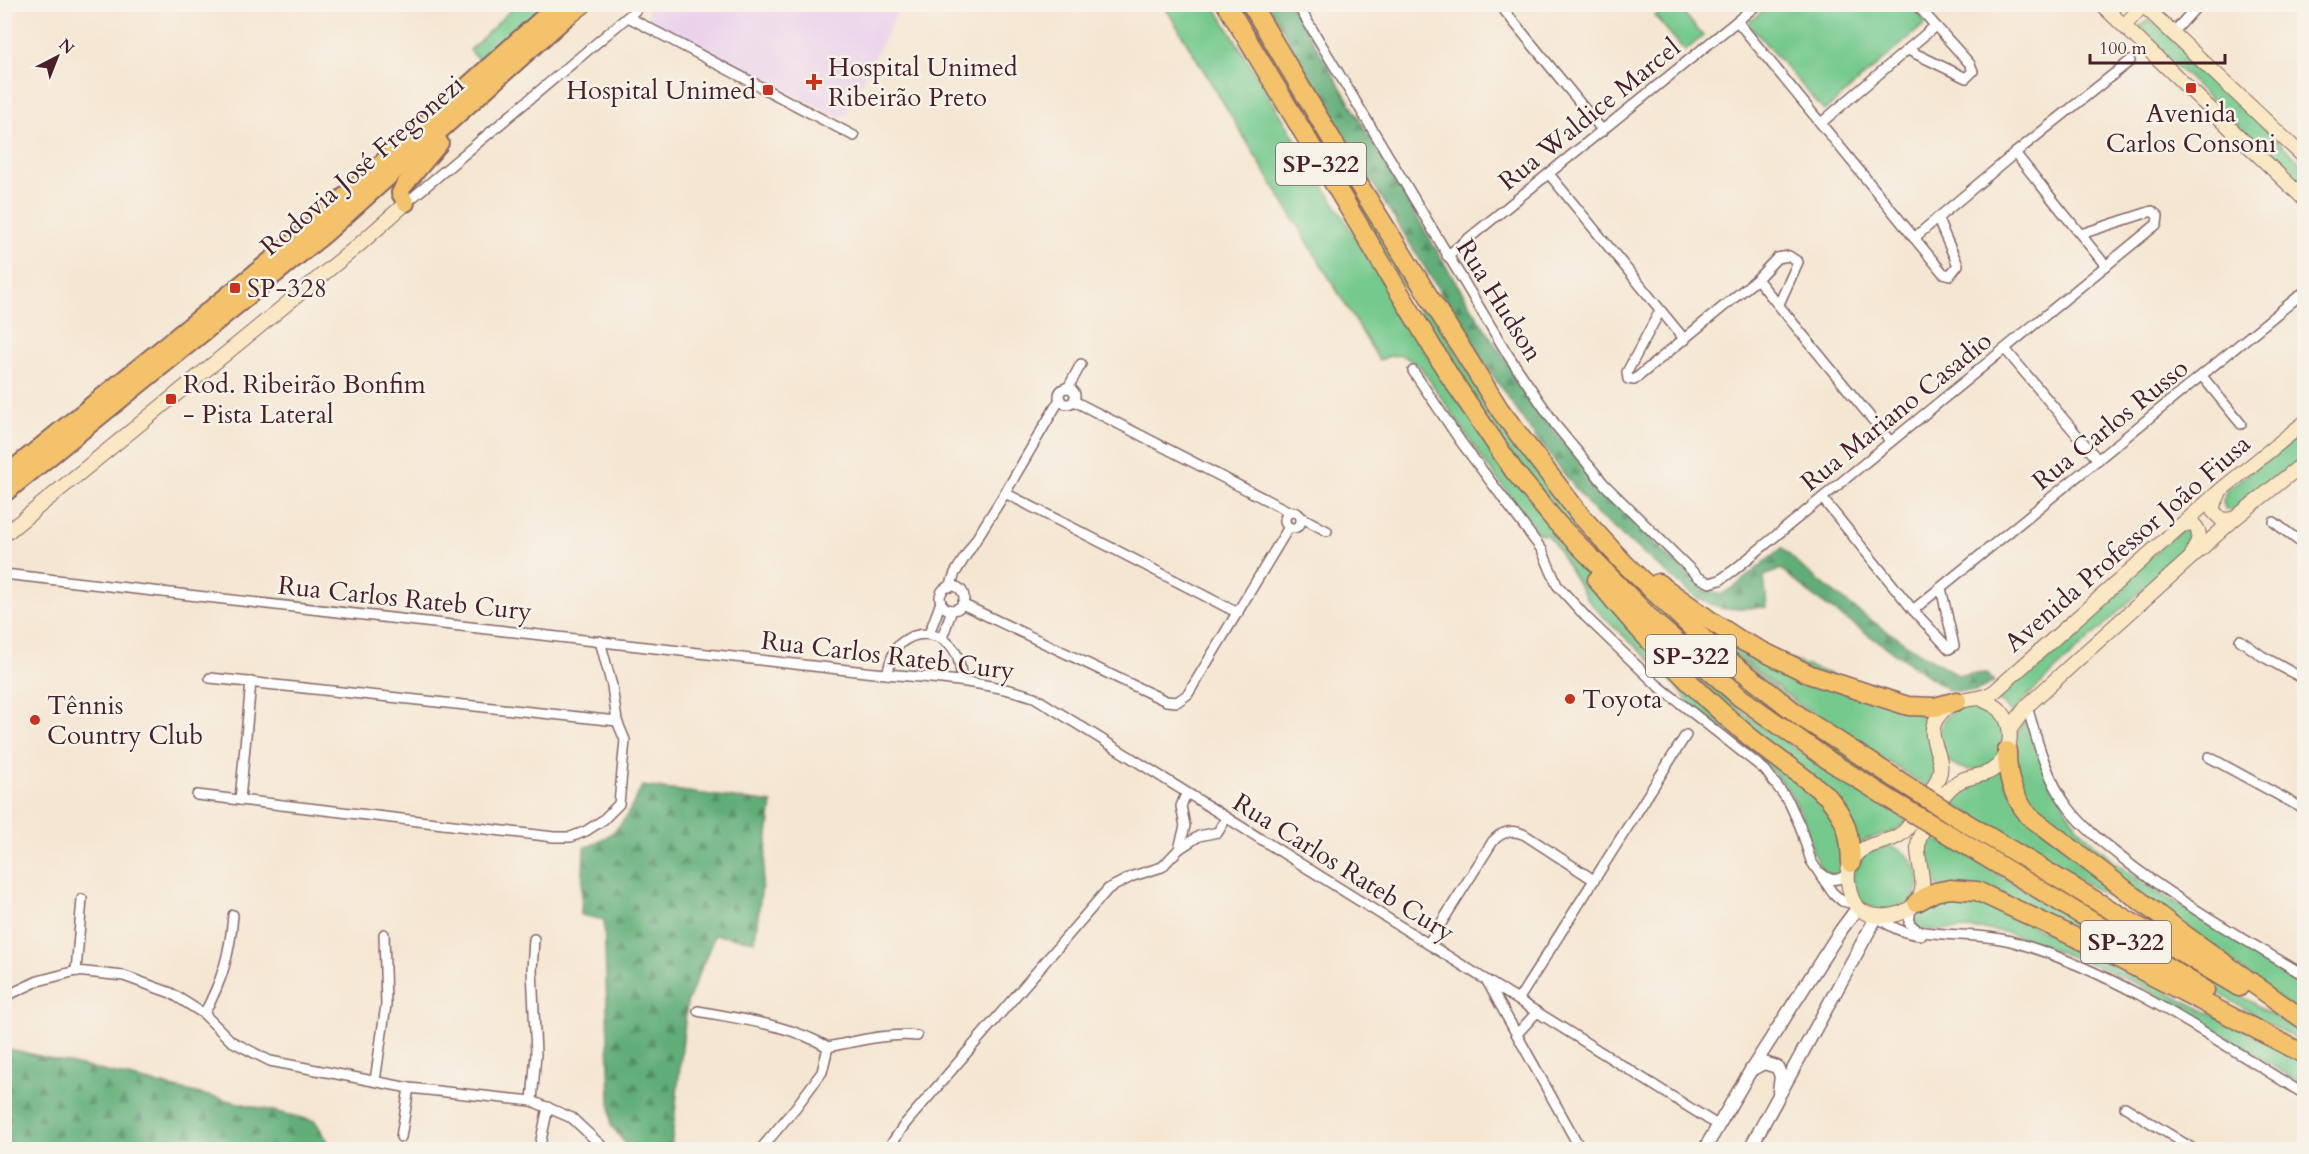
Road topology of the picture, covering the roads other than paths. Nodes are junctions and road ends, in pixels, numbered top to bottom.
1 (643, 4) edge
2 (1219, 4) edge
3 (1226, 4) edge
4 (1251, 4) edge
5 (1258, 4) edge
6 (1297, 4) edge
7 (1499, 4) edge
8 (1758, 4) edge
9 (1916, 4) edge
10 (2101, 4) edge
11 (2199, 4) edge
12 (2142, 5) edge
13 (573, 7) edge
14 (628, 17) junction
15 (1737, 21) junction
16 (2124, 26) junction
17 (1934, 27) junction
18 (2173, 33) junction
19 (1908, 50) junction
20 (2130, 60) dead end
21 (1285, 61) junction
22 (1268, 75) junction
23 (477, 99) junction
24 (1821, 123) junction
25 (1602, 131) junction
26 (854, 136) dead end
27 (2015, 153) junction
28 (2304, 158) edge
29 (1549, 174) junction
30 (2304, 199) edge
31 (406, 203) junction
32 (1937, 219) junction
33 (2081, 234) junction
34 (1914, 238) junction
35 (1447, 256) junction
36 (2106, 266) junction
37 (1757, 279) junction
38 (2304, 292) edge
39 (1779, 304) junction
40 (1660, 311) junction
41 (1684, 340) junction
42 (2005, 349) junction
43 (1081, 364) dead end
44 (1413, 371) dead end
45 (2202, 376) junction
46 (1068, 388) junction
47 (1060, 399) junction
48 (1074, 401) junction
49 (2304, 423) edge
50 (2241, 424) dead end
51 (1890, 441) junction
52 (2098, 460) junction
53 (2304, 463) edge
54 (1514, 471) junction
55 (4, 476) edge
56 (2222, 489) junction
57 (1005, 493) junction
58 (4, 494) edge
59 (1822, 498) junction
60 (1290, 512) junction
61 (1581, 516) junction
62 (1301, 517) junction
63 (2234, 519) junction
64 (2274, 522) dead end
65 (2182, 524) junction
66 (1290, 527) junction
67 (1328, 531) dead end
68 (4, 535) edge
69 (2304, 545) edge
70 (2190, 559) junction
71 (4, 574) edge
72 (1710, 583) joint
73 (950, 587) junction
74 (1941, 588) junction
75 (941, 602) junction
76 (962, 604) junction
77 (952, 610) junction
78 (1913, 610) junction
79 (1238, 613) junction
80 (929, 634) junction
81 (942, 638) junction
82 (2240, 640) dead end
83 (600, 641) junction
84 (887, 674) junction
85 (210, 678) dead end
86 (2304, 679) edge
87 (962, 681) junction
88 (251, 682) junction
89 (1982, 699) junction
90 (1957, 701) junction
91 (2027, 706) junction
92 (617, 721) junction
93 (2010, 729) junction
94 (1686, 735) dead end
95 (2007, 751) junction
96 (2209, 757) dead end
97 (1186, 794) junction
98 (197, 795) dead end
99 (240, 800) junction
100 (2304, 809) edge
101 (1226, 819) junction
102 (1185, 826) junction
103 (1199, 836) junction
104 (1179, 849) junction
105 (1849, 869) junction
106 (1817, 870) junction
107 (1594, 880) junction
108 (82, 899) dead end
109 (1914, 905) junction
110 (1857, 906) junction
111 (232, 915) dead end
112 (1877, 916) junction
113 (384, 934) dead end
114 (1933, 934) junction
115 (534, 939) dead end
116 (1428, 944) junction
117 (76, 971) junction
118 (2304, 975) edge
119 (1487, 980) junction
120 (4, 997) edge
121 (1518, 1000) junction
122 (698, 1011) dead end
123 (1537, 1012) junction
124 (204, 1014) junction
125 (2304, 1020) edge
126 (2304, 1026) edge
127 (1517, 1034) junction
128 (917, 1036) dead end
129 (828, 1047) junction
130 (2304, 1052) edge
131 (1751, 1070) junction
132 (375, 1081) junction
133 (409, 1088) junction
134 (2304, 1094) edge
135 (1778, 1098) junction
136 (532, 1101) junction
137 (548, 1107) junction
138 (2125, 1107) dead end
139 (1719, 1126) junction
140 (401, 1137) dead end
141 (1752, 1145) edge
142 (539, 1149) edge
143 (606, 1149) edge
144 (760, 1149) edge
145 (887, 1149) edge
146 (1581, 1149) edge
147 (1704, 1149) edge
148 (1768, 1149) edge
149 (2195, 1149) edge

1 - 14 street
2 - 22 highway
3 - 22 highway, SP-322
4 - 21 highway, SP-322
5 - 21 highway
6 - 35 street, Rua Hudson
7 - 25 street
8 - 15 street, Rua Waldice Marcel
9 - 17 street
10 - 16 main road
11 - 18 street
12 - 16 main road
12 - 18 main road
13 - 23 highway, Rodovia José Fregonezi
13 - 55 highway, Rodovia José Fregonezi
14 - 26 street
14 - 31 street
15 - 24 street
15 - 25 street, Rua Waldice Marcel
16 - 30 main road
17 - 19 street
17 - 19 street
18 - 28 main road
19 - 24 street
20 - 27 street
21 - 61 highway, SP-322
22 - 54 highway, SP-322
23 - 31 highway
23 - 58 highway, Rodovia José Fregonezi
24 - 34 street
25 - 29 street, Rua Waldice Marcel
27 - 32 street
27 - 33 street
29 - 35 street, Rua Waldice Marcel
29 - 40 street
31 - 68 main road
32 - 34 street
32 - 34 street
33 - 36 street
33 - 36 street, Rua Mariano Casadio
35 - 72 street, Rua Hudson
36 - 42 street, Rua Mariano Casadio
37 - 39 street
37 - 39 street
37 - 41 street
38 - 45 street, Rua Carlos Russo
39 - 51 street
40 - 41 street
40 - 41 street
42 - 51 street, Rua Mariano Casadio
42 - 52 street
43 - 46 street
44 - 106 street
45 - 50 street
45 - 52 street, Rua Carlos Russo
46 - 47 street
46 - 48 street
47 - 48 street
47 - 57 street
48 - 60 street
49 - 56 main road, Avenida Professor João Fiusa
51 - 59 street, Rua Mariano Casadio
52 - 74 street, Rua Carlos Russo
53 - 63 main road, Avenida Professor João Fiusa
54 - 105 highway
54 - 130 highway, SP-322, bridge
56 - 63 main road
56 - 65 main road, Avenida Professor João Fiusa
57 - 73 street
57 - 79 street
59 - 72 street, Rua Mariano Casadio
59 - 78 street
60 - 62 street
60 - 66 street
61 - 90 highway
61 - 126 highway, SP-322, bridge
62 - 66 street
62 - 67 street
63 - 70 main road, Avenida Professor João Fiusa
64 - 69 street
65 - 70 main road
65 - 89 main road, Avenida Professor João Fiusa
66 - 79 street
70 - 91 main road, Avenida Professor João Fiusa
71 - 83 street, Rua Carlos Rateb Cury
73 - 75 street
73 - 76 street
74 - 78 street, Rua Carlos Russo
74 - 78 street
75 - 77 street
75 - 80 street
76 - 77 street
76 - 79 street
77 - 81 street
80 - 81 street
80 - 84 street
81 - 87 street
82 - 86 street
83 - 84 street, Rua Carlos Rateb Cury
83 - 92 street
84 - 87 street, Rua Carlos Rateb Cury
85 - 88 street
87 - 97 street, Rua Carlos Rateb Cury
88 - 92 street
88 - 99 street
89 - 90 main road
89 - 93 main road
90 - 105 main road
91 - 93 main road, Avenida Professor João Fiusa
91 - 118 street
92 - 99 street
93 - 95 main road, Avenida Professor João Fiusa
94 - 107 street
95 - 109 main road
95 - 125 highway
96 - 100 street
97 - 101 street, Rua Carlos Rateb Cury
97 - 102 street
98 - 99 street
101 - 103 street
101 - 116 street, Rua Carlos Rateb Cury
102 - 103 street
102 - 104 street
103 - 104 street
104 - 145 street
105 - 106 street
105 - 110 main road
106 - 110 street
107 - 116 street
107 - 121 street
108 - 117 street
109 - 112 main road
109 - 114 street
109 - 130 highway
110 - 112 main road
110 - 131 street
111 - 124 street
112 - 114 street
112 - 135 street
113 - 132 street
114 - 134 street
115 - 136 street
116 - 119 street, Rua Carlos Rateb Cury
117 - 120 street
117 - 124 street
119 - 121 street, Rua Carlos Rateb Cury
119 - 127 street
121 - 123 street, Rua Carlos Rateb Cury
122 - 129 street
123 - 127 street
123 - 139 street, Rua Carlos Rateb Cury
124 - 132 street
127 - 146 street
128 - 129 street
129 - 144 street
131 - 135 street
131 - 139 street
132 - 133 street
133 - 136 street
133 - 140 street
135 - 141 street
136 - 137 street
137 - 142 street
137 - 143 street
138 - 149 street
139 - 147 street
141 - 148 street

